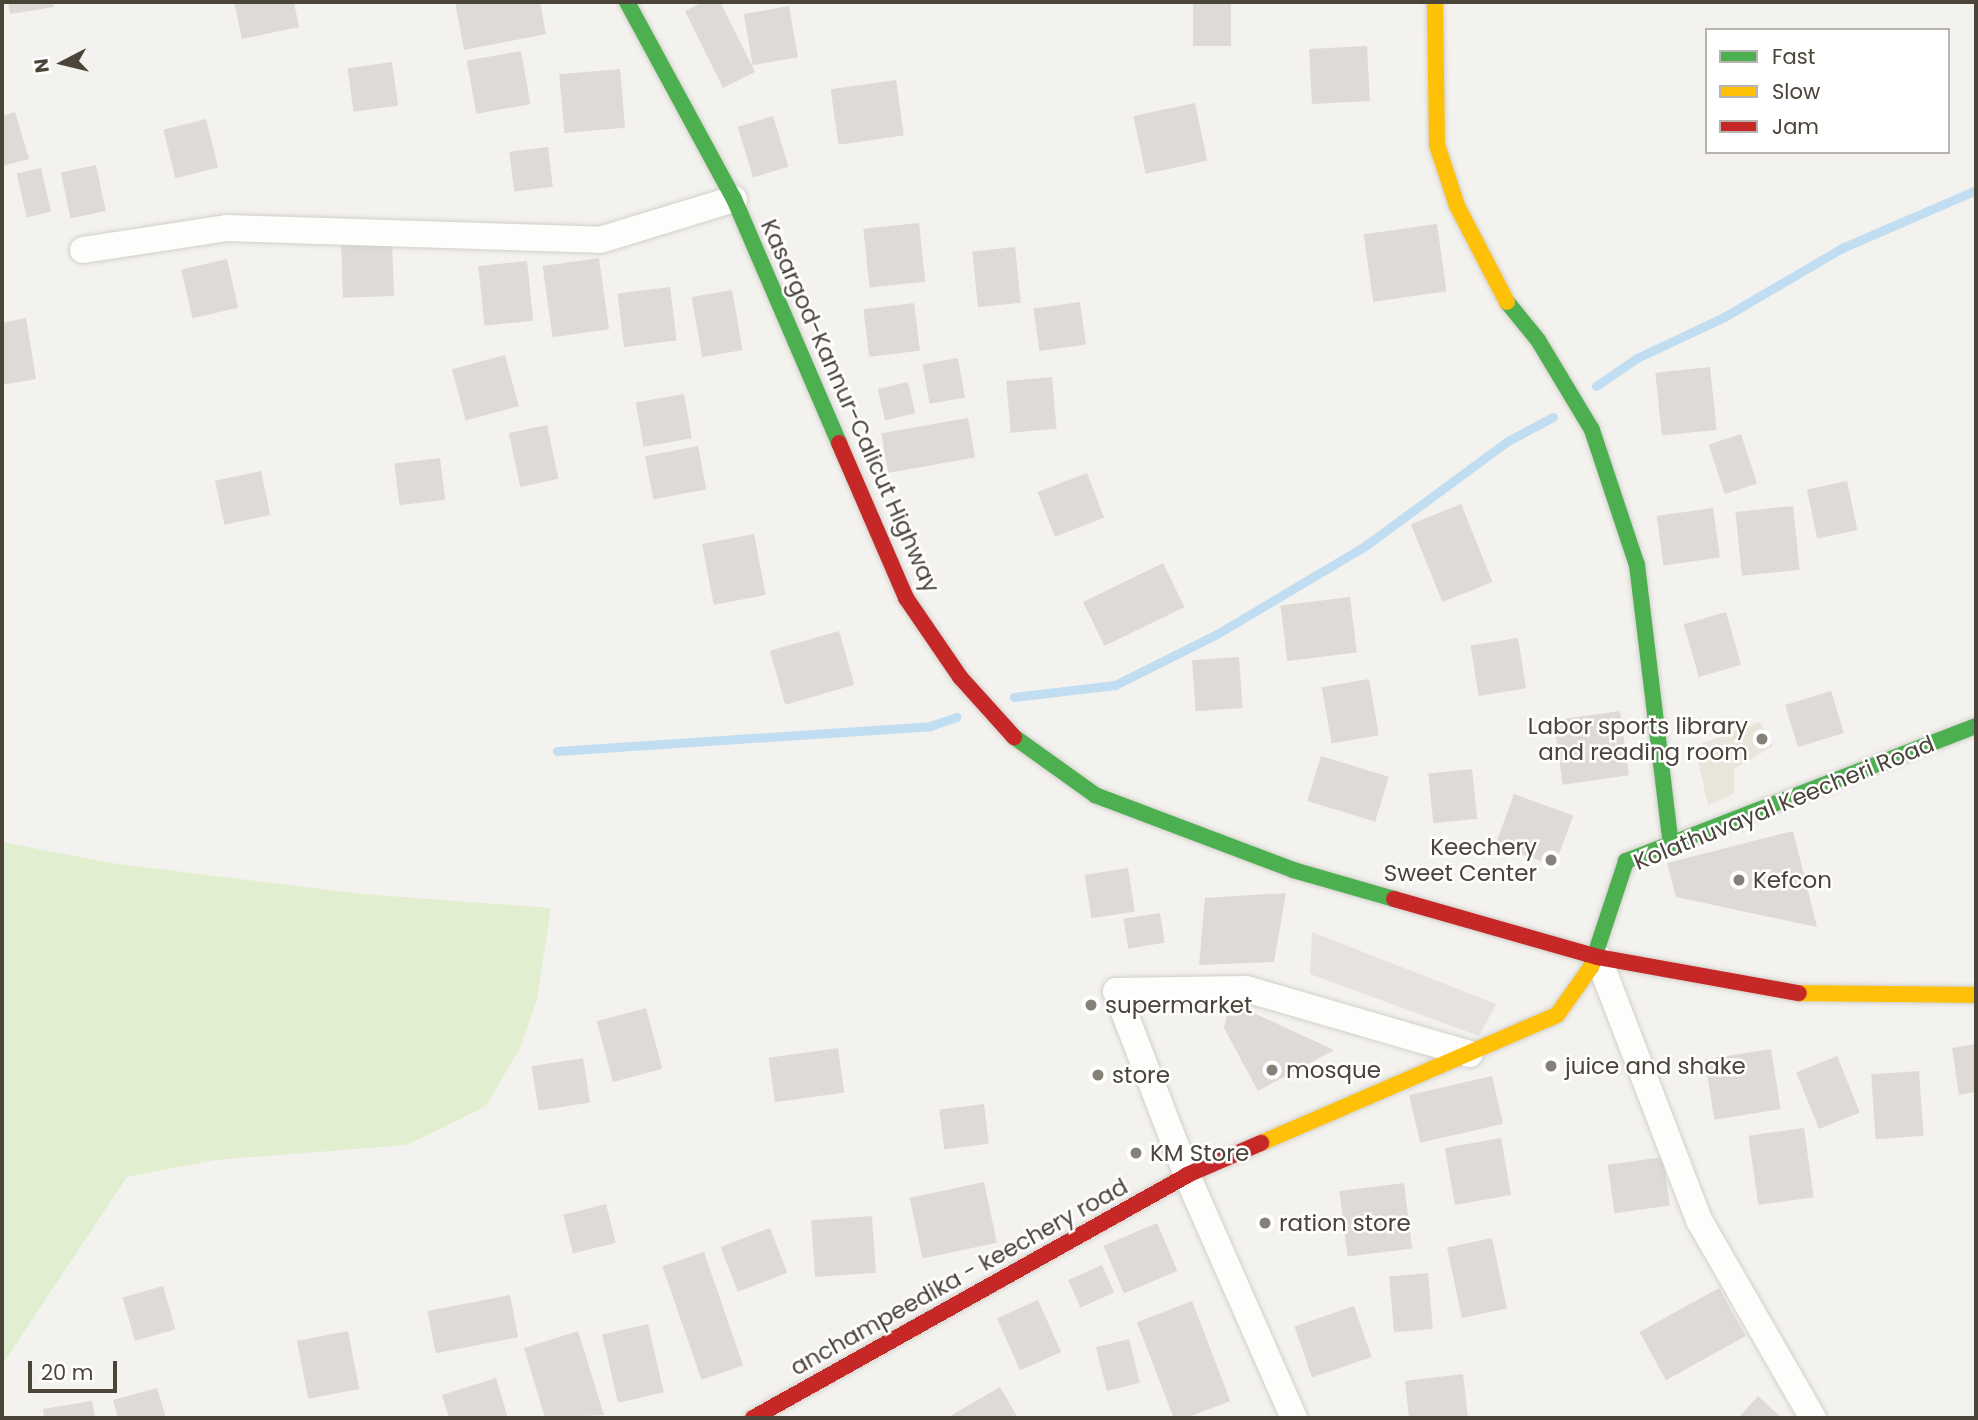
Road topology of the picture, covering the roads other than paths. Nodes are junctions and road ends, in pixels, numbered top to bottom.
1 (626, 2) edge
2 (1435, 2) edge
3 (734, 199) junction
4 (83, 250) dead end
5 (1976, 726) edge
6 (1671, 844) junction
7 (1598, 957) junction
8 (1976, 995) edge
9 (1470, 1054) junction
10 (1187, 1175) junction
11 (754, 1418) edge
12 (1294, 1418) edge
13 (1813, 1418) edge

1 - 3 main road, Kasargod-Kannur-Calicut Highway
2 - 6 main road
3 - 4 street
3 - 7 main road, Kasargod-Kannur-Calicut Highway
5 - 6 main road, Kolathuvayal Keecheri Road
6 - 7 main road, Kolathuvayal Keecheri Road
7 - 8 main road, Kasargod-Kannur-Calicut Highway
7 - 9 main road, Kolathuvayal Keecheri Road
7 - 13 street
9 - 10 main road, Kolathuvayal Keecheri Road
9 - 10 street
10 - 11 main road, anchampeedika - keechery road
10 - 12 street

